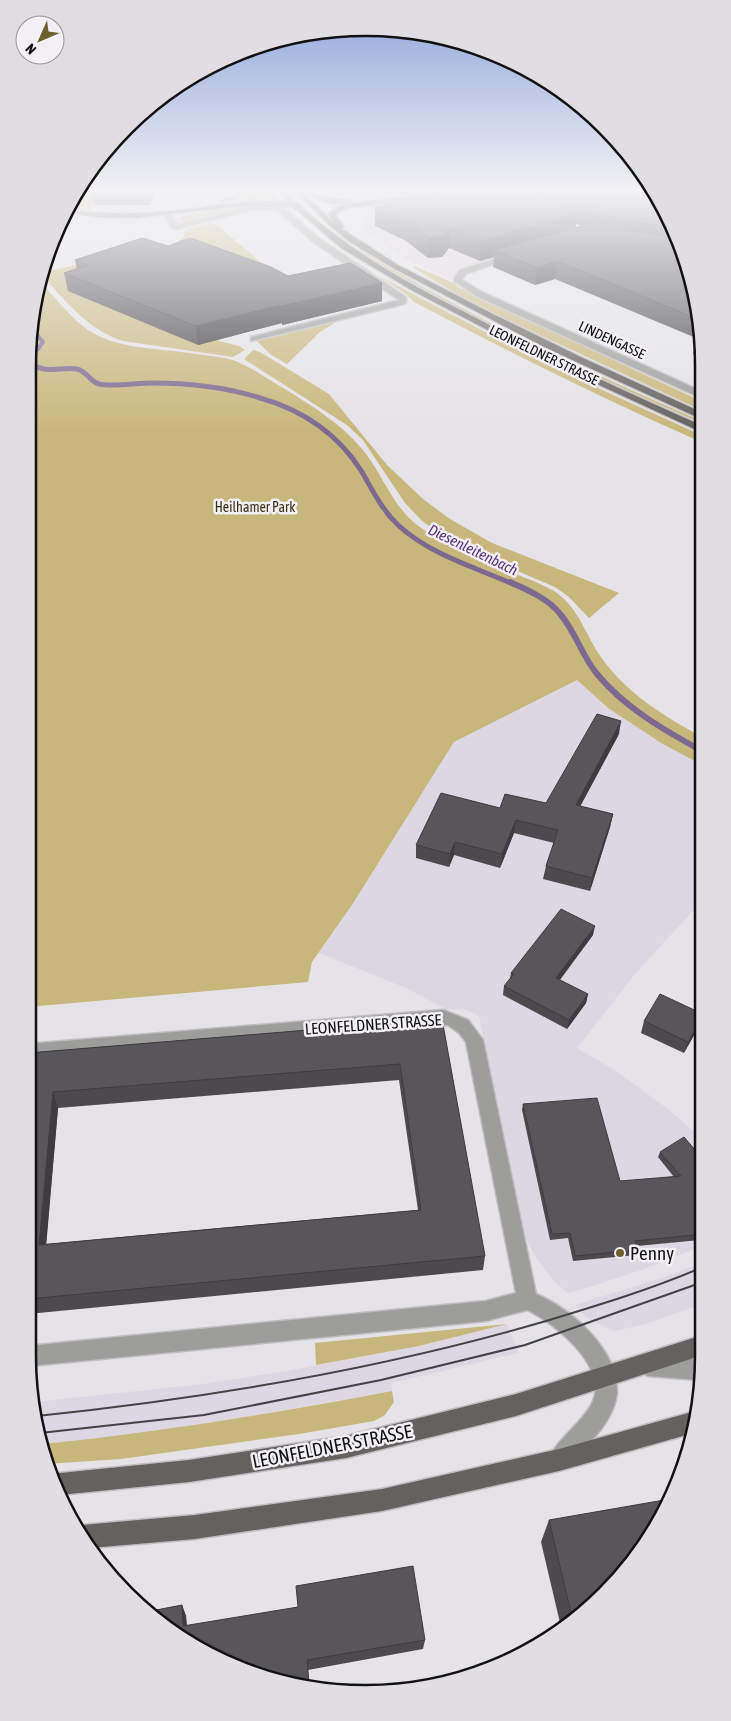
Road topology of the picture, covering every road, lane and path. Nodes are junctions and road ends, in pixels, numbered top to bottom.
1 (363, 271) edge
2 (383, 271) edge
3 (405, 271) edge
4 (468, 271) edge
5 (254, 339) dead end
6 (695, 392) edge
7 (695, 413) edge
8 (695, 426) edge
9 (36, 1050) edge
10 (527, 1300) junction
11 (695, 1348) edge
12 (36, 1355) edge
13 (645, 1365) junction
14 (694, 1369) edge
15 (604, 1377) junction
16 (687, 1424) edge
17 (559, 1460) junction
18 (62, 1483) edge
19 (91, 1536) edge

1 - 5 street
2 - 8 main road, LEONFELDNER STRASSE
3 - 7 main road, LEONFELDNER STRASSE
4 - 6 street, LINDENGASSE
9 - 10 street, LEONFELDNER STRASSE
10 - 12 street
10 - 15 street
11 - 13 main road, LEONFELDNER STRASSE
13 - 14 street
13 - 15 main road, LEONFELDNER STRASSE
15 - 17 street
15 - 18 main road, LEONFELDNER STRASSE
16 - 17 main road
17 - 19 main road

